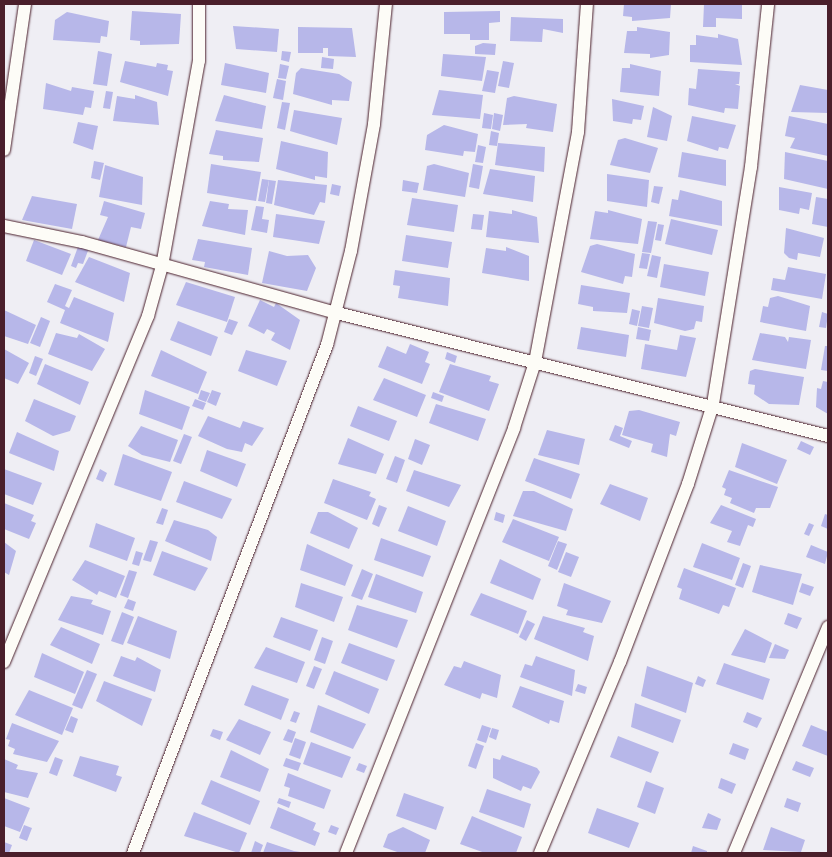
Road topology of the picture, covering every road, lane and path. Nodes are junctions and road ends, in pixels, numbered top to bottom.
1 (25, 4) edge
2 (199, 4) edge
3 (386, 4) edge
4 (587, 4) edge
5 (768, 4) edge
6 (4, 150) edge
7 (4, 226) edge
8 (162, 266) junction
9 (336, 313) junction
10 (535, 362) junction
11 (713, 404) junction
12 (828, 436) edge
13 (828, 627) edge
14 (4, 662) edge
15 (133, 853) edge
16 (346, 853) edge
17 (540, 853) edge
18 (734, 853) edge

1 - 6 street
2 - 8 street
3 - 9 street
4 - 10 street
5 - 11 street
7 - 8 street
8 - 9 street
8 - 14 street
9 - 10 street
9 - 15 street
10 - 11 street
10 - 16 street
11 - 12 street
11 - 17 street
13 - 18 street

